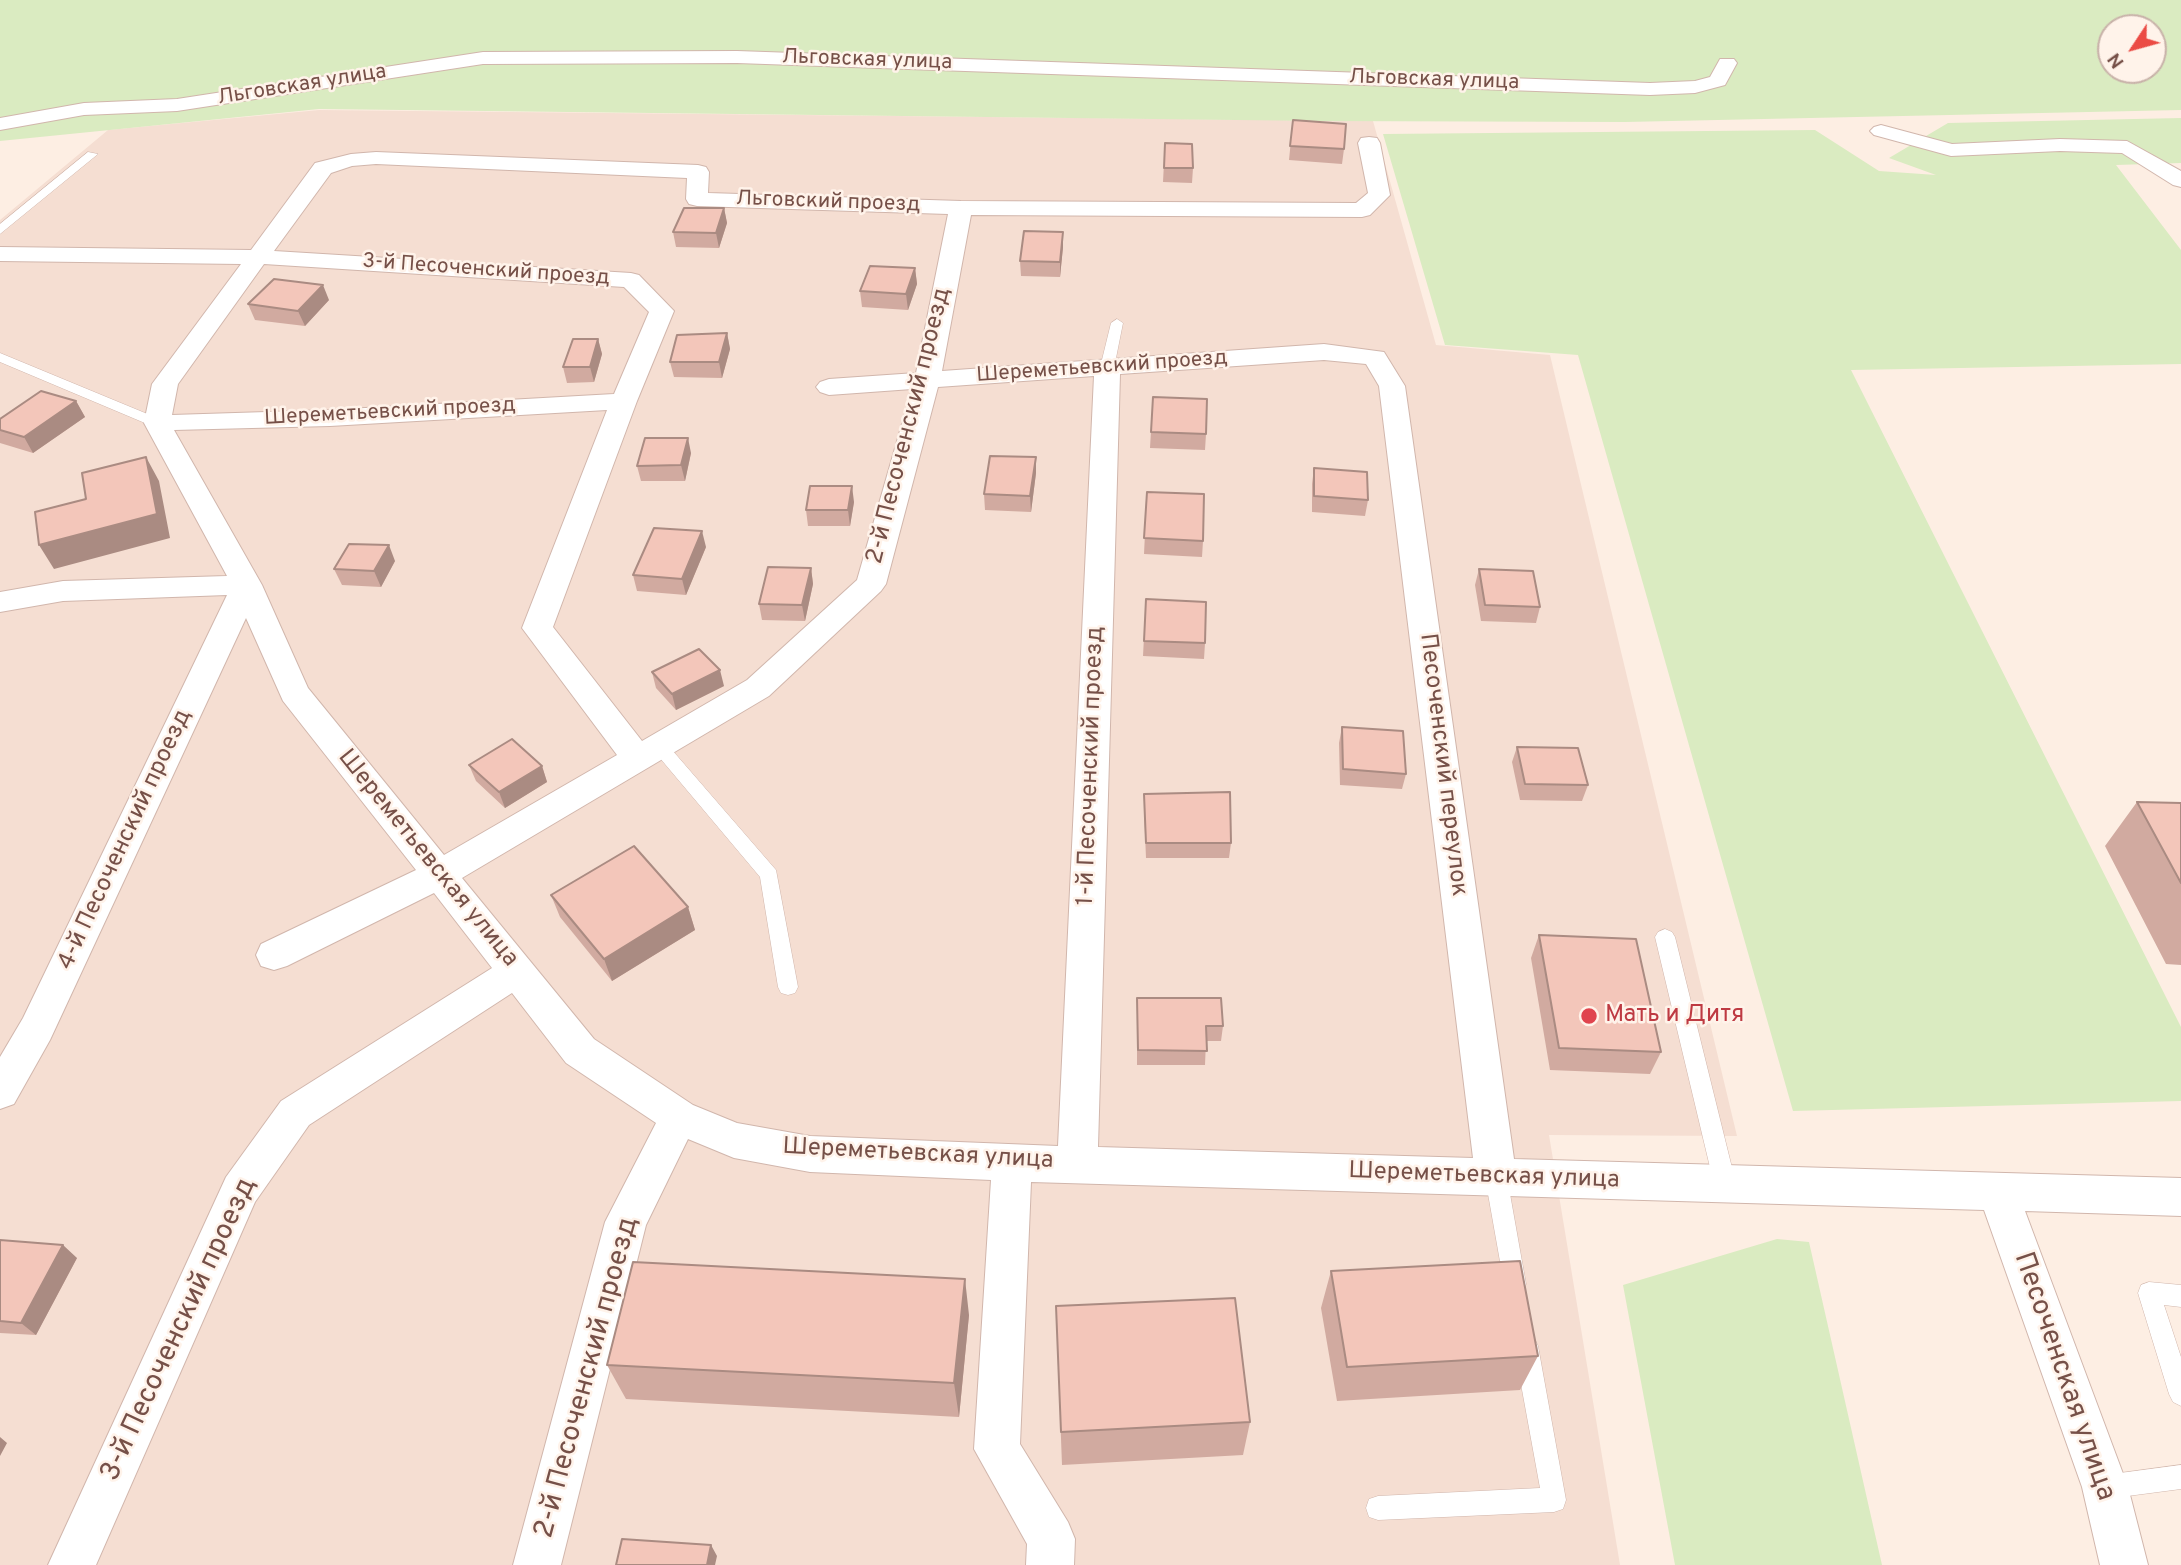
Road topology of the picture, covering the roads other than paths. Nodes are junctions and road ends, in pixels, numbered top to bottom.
1 (1727, 63) dead end
2 (0, 124) edge
3 (1881, 131) dead end
4 (1369, 143) dead end
5 (92, 154) dead end
6 (2181, 180) edge
7 (961, 208) junction
8 (0, 230) edge
9 (0, 254) edge
10 (259, 257) junction
11 (1117, 323) dead end
12 (0, 357) edge
13 (1375, 357) joint
14 (1107, 368) junction
15 (927, 380) junction
16 (829, 387) dead end
17 (624, 401) junction
18 (156, 423) junction
19 (247, 585) junction
20 (0, 602) edge
21 (649, 754) junction
22 (439, 875) junction
23 (1665, 937) dead end
24 (274, 955) dead end
25 (517, 971) junction
26 (788, 987) dead end
27 (0, 1092) edge
28 (679, 1117) junction
29 (1012, 1163) junction
30 (1077, 1164) junction
31 (1496, 1177) junction
32 (1724, 1184) junction
33 (1997, 1190) junction
34 (2181, 1197) edge
35 (2181, 1296) edge
36 (1519, 1303) edge
37 (1524, 1329) edge
38 (2181, 1394) edge
39 (2181, 1478) edge
40 (2105, 1487) junction
41 (1378, 1508) dead end
42 (72, 1565) edge
43 (537, 1565) edge
44 (1050, 1565) edge
45 (2124, 1565) edge

1 - 2 street, Льговская улица
3 - 6 street
4 - 7 street, Льговский проезд
5 - 8 lane
7 - 10 street, Льговский проезд
7 - 15 street, 2-й Песоченский проезд
9 - 10 street, 3-й Песоченский проезд
10 - 17 street, 3-й Песоченский проезд
10 - 18 street
11 - 14 lane
12 - 18 lane
13 - 14 street, Шереметьевский проезд
13 - 31 street, Песоченский переулок
14 - 15 street, Шереметьевский проезд
14 - 30 street, 1-й Песоченский проезд
15 - 16 street, Шереметьевский проезд
15 - 21 street, 2-й Песоченский проезд
17 - 18 street, Шереметьевский проезд
17 - 21 street, 3-й Песоченский проезд
18 - 19 street, Шереметьевская улица
19 - 20 street
19 - 22 street, Шереметьевская улица
19 - 27 street, 4-й Песоченский проезд
21 - 22 street, 2-й Песоченский проезд
21 - 26 lane
22 - 24 street
22 - 25 street, Шереметьевская улица
23 - 32 lane
25 - 28 street, Шереметьевская улица
25 - 42 street, 3-й Песоченский проезд
28 - 29 street, Шереметьевская улица
28 - 43 street, 2-й Песоченский проезд
29 - 30 street, Шереметьевская улица
29 - 44 street
30 - 31 street, Шереметьевская улица
31 - 32 street, Шереметьевская улица
31 - 36 lane
32 - 33 street, Шереметьевская улица
33 - 34 street, Шереметьевская улица
33 - 40 street, Песоченская улица
35 - 38 lane
37 - 41 lane
39 - 40 lane
40 - 45 street, Песоченская улица

